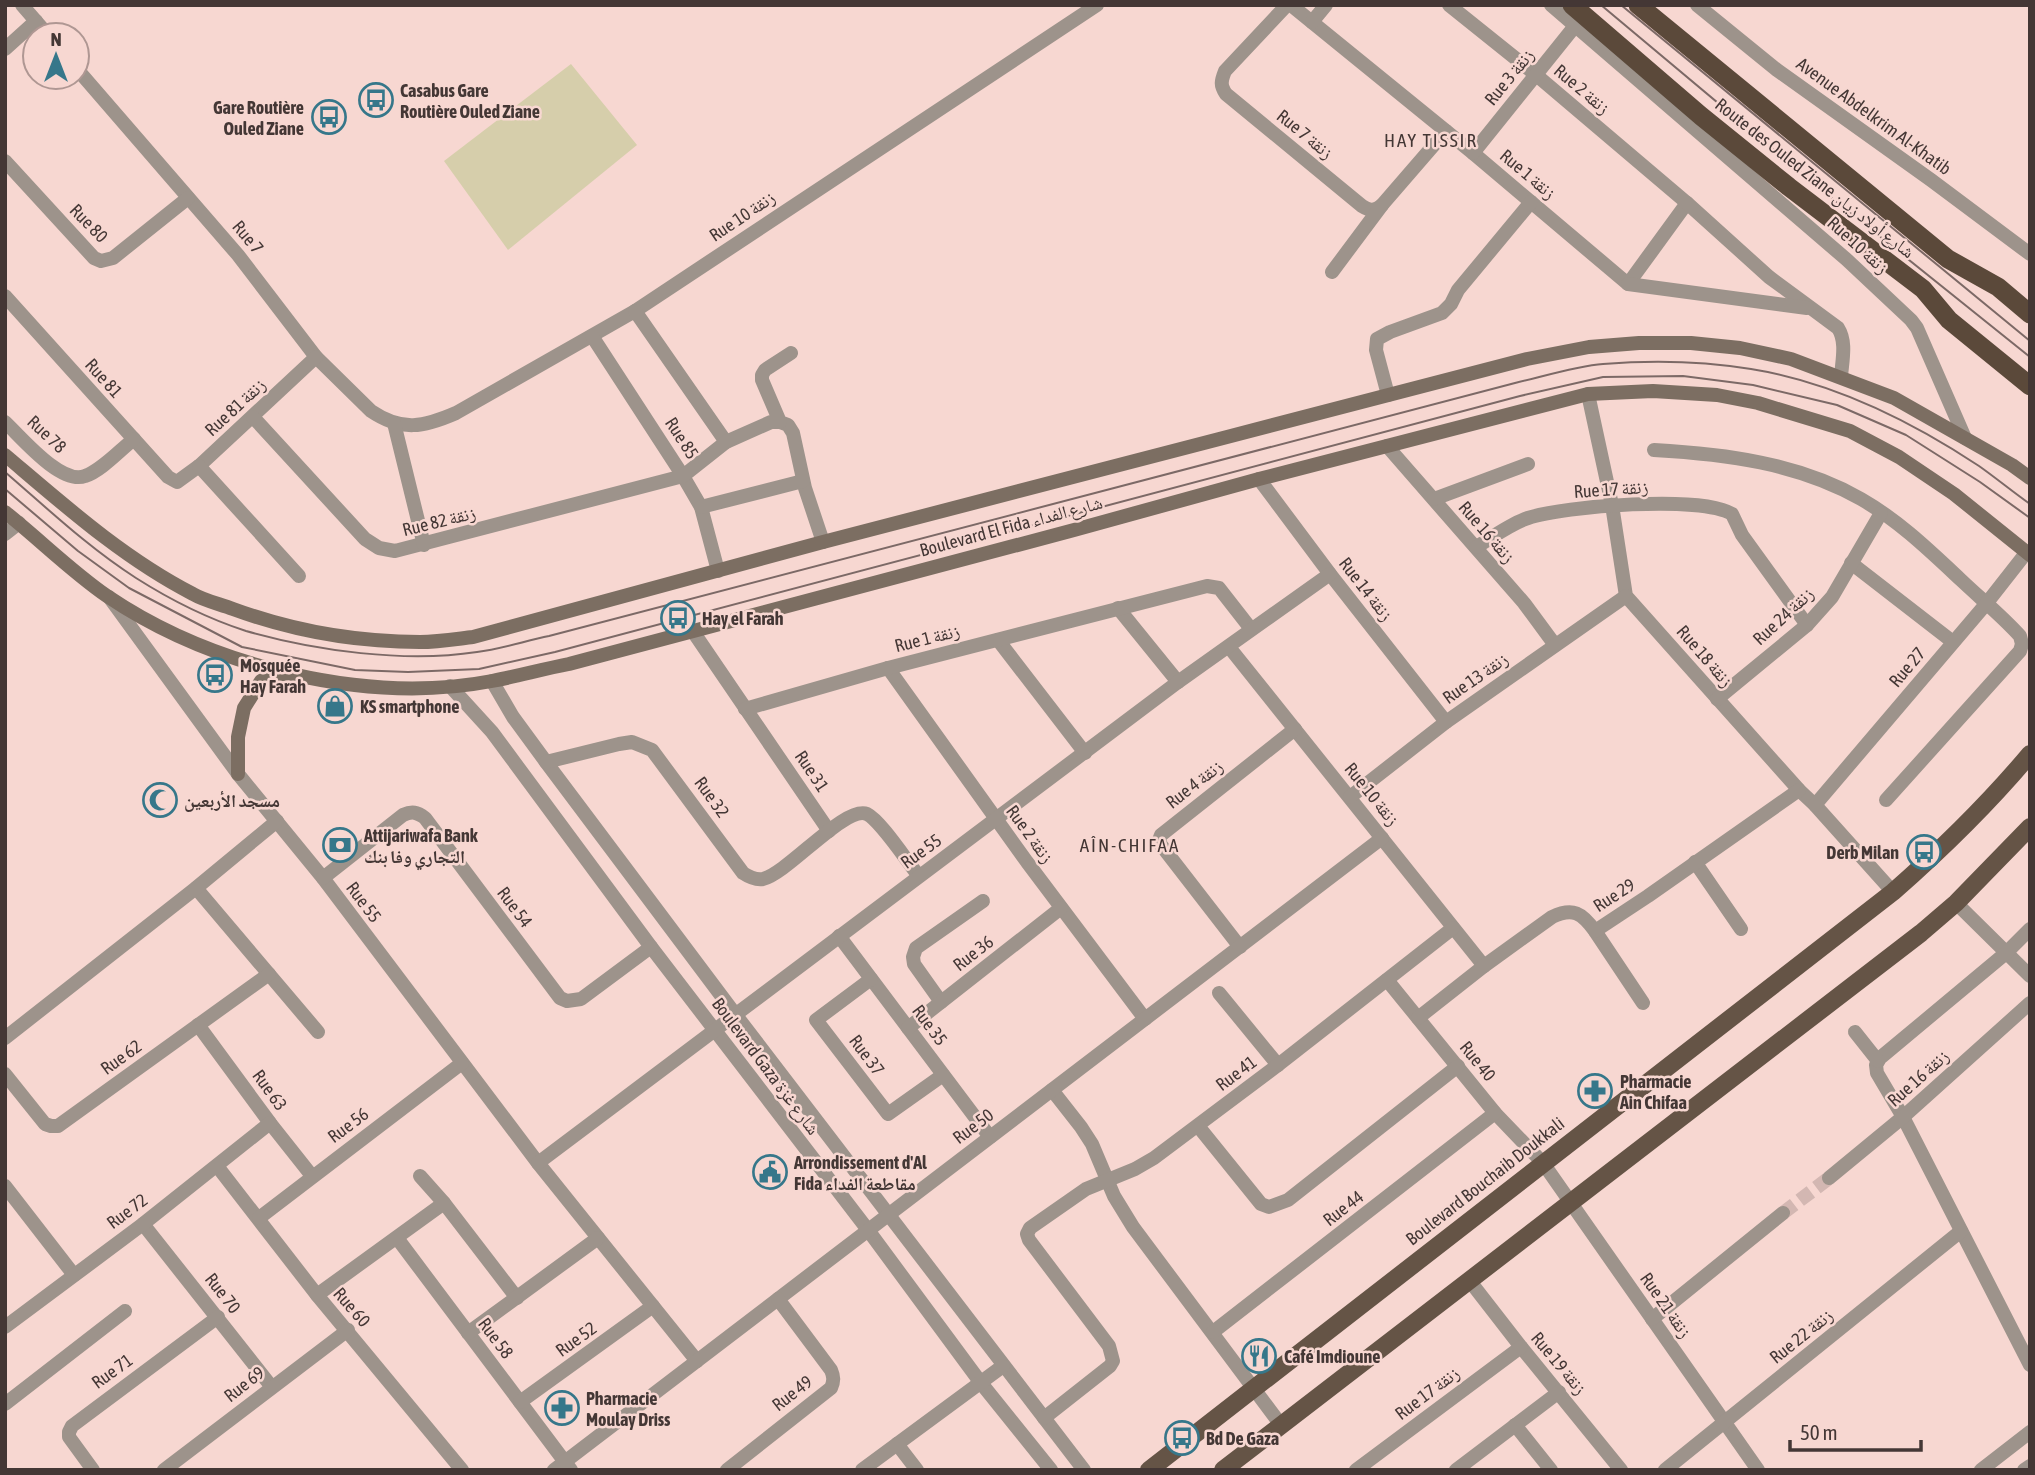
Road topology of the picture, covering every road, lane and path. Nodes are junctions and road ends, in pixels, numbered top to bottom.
1 (22, 5) edge
2 (1097, 5) edge
3 (1289, 5) edge
4 (1326, 5) edge
5 (1449, 5) edge
6 (1551, 5) edge
7 (1572, 5) edge
8 (1638, 5) edge
9 (1697, 5) edge
10 (35, 21) edge
11 (1312, 22) junction
12 (1575, 26) junction
13 (21, 35) edge
14 (5, 49) edge
15 (1535, 74) junction
16 (91, 85) edge
17 (1446, 131) junction
18 (1473, 153) junction
19 (5, 161) edge
20 (188, 198) junction
21 (1531, 202) junction
22 (1687, 203) junction
23 (1382, 205) junction
24 (2030, 254) edge
25 (1332, 272) dead end
26 (1628, 284) junction
27 (5, 296) edge
28 (1811, 309) junction
29 (635, 311) junction
30 (2030, 314) edge
31 (592, 336) junction
32 (791, 353) dead end
33 (316, 357) junction
34 (1841, 377) junction
35 (2030, 386) edge
36 (1588, 394) junction
37 (1388, 395) junction
38 (253, 417) junction
39 (5, 422) edge
40 (780, 422) junction
41 (394, 423) junction
42 (1965, 438) junction
43 (134, 439) junction
44 (726, 443) junction
45 (1387, 446) junction
46 (1654, 450) dead end
47 (5, 454) edge
48 (1528, 464) dead end
49 (199, 466) junction
50 (684, 476) junction
51 (2030, 478) edge
52 (1259, 479) junction
53 (177, 482) joint
54 (804, 484) junction
55 (1434, 499) junction
56 (1612, 505) junction
57 (702, 510) junction
58 (5, 512) edge
59 (1881, 513) junction
60 (19, 523) junction
61 (5, 534) edge
62 (823, 542) junction
63 (424, 545) junction
64 (1476, 547) junction
65 (2028, 554) edge
66 (1852, 563) junction
67 (718, 570) junction
68 (1330, 574) junction
69 (299, 576) dead end
70 (1626, 596) junction
71 (109, 597) junction
72 (1986, 604) junction
73 (1118, 608) junction
74 (1807, 625) junction
75 (1251, 629) junction
76 (692, 630) junction
77 (998, 640) junction
78 (1953, 642) junction
79 (1555, 645) junction
80 (1229, 647) junction
81 (888, 668) junction
82 (288, 673) junction
83 (492, 681) junction
84 (1178, 682) junction
85 (450, 686) junction
86 (1717, 699) junction
87 (746, 709) junction
88 (513, 717) junction
89 (1446, 722) junction
90 (1295, 729) junction
91 (492, 732) junction
92 (1085, 753) junction
93 (2030, 754) edge
94 (546, 762) junction
95 (238, 774) junction
96 (1799, 790) junction
97 (1350, 797) junction
98 (1886, 800) dead end
99 (1815, 805) junction
100 (996, 820) junction
101 (277, 821) junction
102 (2030, 827) edge
103 (830, 831) junction
104 (1382, 838) junction
105 (1695, 862) junction
106 (919, 876) junction
107 (323, 878) junction
108 (196, 888) junction
109 (1894, 892) junction
110 (983, 901) dead end
111 (1956, 903) junction
112 (1061, 908) junction
113 (1453, 928) junction
114 (1741, 929) dead end
115 (2030, 929) edge
116 (1595, 931) junction
117 (839, 936) junction
118 (651, 947) junction
119 (1240, 947) junction
120 (2006, 953) junction
121 (1484, 966) junction
122 (269, 974) junction
123 (2030, 976) edge
124 (872, 979) junction
125 (1387, 981) junction
126 (1219, 993) dead end
127 (941, 1002) junction
128 (1643, 1003) dead end
129 (2030, 1003) edge
130 (735, 1014) junction
131 (1418, 1018) junction
132 (1145, 1019) junction
133 (198, 1025) junction
134 (908, 1028) junction
135 (715, 1030) junction
136 (1855, 1031) dead end
137 (318, 1032) dead end
138 (5, 1038) edge
139 (1878, 1061) junction
140 (462, 1063) junction
141 (1278, 1065) junction
142 (1458, 1066) junction
143 (5, 1074) edge
144 (943, 1075) junction
145 (1052, 1090) junction
146 (1495, 1113) junction
147 (1903, 1117) junction
148 (270, 1123) junction
149 (1198, 1126) junction
150 (990, 1137) junction
151 (538, 1163) junction
152 (1543, 1163) junction
153 (217, 1166) junction
154 (420, 1175) dead end
155 (313, 1176) junction
156 (1829, 1178) tunnel mouth
157 (1106, 1179) junction
158 (5, 1186) edge
159 (444, 1203) junction
160 (1571, 1203) junction
161 (1783, 1213) tunnel mouth
162 (888, 1215) junction
163 (259, 1218) junction
164 (143, 1224) junction
165 (868, 1230) junction
166 (1961, 1231) junction
167 (397, 1238) junction
168 (598, 1238) junction
169 (74, 1275) junction
170 (1469, 1280) junction
171 (317, 1295) junction
172 (517, 1298) junction
173 (778, 1299) junction
174 (653, 1306) junction
175 (125, 1311) dead end
176 (218, 1317) junction
177 (1652, 1319) junction
178 (5, 1326) edge
179 (348, 1330) junction
180 (1213, 1332) junction
181 (468, 1333) junction
182 (1521, 1347) junction
183 (697, 1361) junction
184 (2030, 1365) edge
185 (1003, 1366) junction
186 (981, 1382) junction
187 (271, 1386) junction
188 (1253, 1388) junction
189 (1559, 1392) junction
190 (520, 1402) junction
191 (5, 1404) edge
192 (1045, 1418) junction
193 (1725, 1423) junction
194 (1282, 1425) junction
195 (1515, 1425) junction
196 (2030, 1432) edge
197 (897, 1444) junction
198 (2030, 1466) edge
199 (564, 1467) edge
200 (93, 1470) edge
201 (164, 1470) edge
202 (462, 1470) edge
203 (727, 1470) edge
204 (862, 1470) edge
205 (917, 1470) edge
206 (1051, 1470) edge
207 (1084, 1470) edge
208 (1149, 1470) edge
209 (1223, 1470) edge
210 (1356, 1470) edge
211 (1456, 1470) edge
212 (1551, 1470) edge
213 (1622, 1470) edge
214 (1665, 1470) edge
215 (1758, 1470) edge
216 (1981, 1470) edge
217 (2024, 1470) edge

1 - 10 street
2 - 29 street, Rue 10 زنقة
3 - 11 street, Rue 1 زنقة
3 - 23 street, Rue 7 زنقة
4 - 11 street
5 - 15 street, Rue 2 زنقة
6 - 12 street, Rue 10 زنقة
7 - 35 highway, Route des Ouled Ziane شارع أولاد زيان
8 - 30 highway, Route des Ouled Ziane شارع أولاد زيان
9 - 24 street, Avenue Abdelkrim Al-Khatib
11 - 17 street, Rue 1 زنقة
12 - 15 street, Rue 3 زنقة
12 - 42 street, Rue 10 زنقة
13 - 14 street
15 - 18 street, Rue 3 زنقة
15 - 22 street, Rue 2 زنقة
16 - 20 street, Rue 7
17 - 18 street, Rue 1 زنقة
17 - 23 street
18 - 21 street, Rue 1 زنقة
19 - 20 street, Rue 80
20 - 33 street, Rue 7
21 - 26 street, Rue 1 زنقة
21 - 37 street
22 - 26 street
22 - 28 street, Rue 2 زنقة
23 - 25 street
26 - 28 street
27 - 43 street, Rue 81
28 - 34 street, Rue 2 زنقة
29 - 31 street, Rue 10 زنقة
29 - 44 street
31 - 41 street, Rue 10 زنقة
31 - 50 street, Rue 85
32 - 40 street
33 - 38 street, Rue 81 زنقة
33 - 41 street, Rue 7
34 - 37 main road, Boulevard El Fida شارع الفداء
34 - 42 main road, Boulevard El Fida شارع الفداء
36 - 45 main road, Boulevard El Fida شارع الفداء
36 - 56 street
36 - 65 main road, Boulevard El Fida شارع الفداء
37 - 62 main road, Boulevard El Fida شارع الفداء
38 - 49 street, Rue 81 زنقة
38 - 63 street, Rue 82 زنقة
39 - 43 street, Rue 78
40 - 44 street
40 - 54 street
41 - 63 street
42 - 51 main road, Boulevard El Fida شارع الفداء
43 - 53 street, Rue 81
44 - 50 street
45 - 52 main road, Boulevard El Fida شارع الفداء
45 - 55 street, Rue 16 زنقة
46 - 59 street
47 - 67 main road, Boulevard El Fida شارع الفداء
48 - 55 street
49 - 53 street, Rue 81 زنقة
49 - 69 street
50 - 57 street, Rue 85
50 - 63 street, Rue 82 زنقة
52 - 68 street, Rue 14 زنقة
52 - 76 main road, Boulevard El Fida شارع الفداء
54 - 57 street
54 - 62 street
55 - 64 street, Rue 16 زنقة
56 - 64 street, Rue 17 زنقة
56 - 70 street
56 - 74 street, Rue 17 زنقة
57 - 67 street, Rue 85
58 - 60 main road, Boulevard El Fida شارع الفداء
59 - 66 street, Rue 24 زنقة
59 - 72 street
60 - 61 street
60 - 71 main road, Boulevard El Fida شارع الفداء
62 - 67 main road, Boulevard El Fida شارع الفداء
64 - 79 street, Rue 16 زنقة
65 - 72 street, Rue 27
66 - 74 street, Rue 24 زنقة
66 - 78 street
68 - 75 street, Rue 55
68 - 89 street, Rue 14 زنقة
70 - 79 street, Rue 13 زنقة
70 - 86 street, Rue 18 زنقة
71 - 82 main road, Boulevard El Fida شارع الفداء
71 - 95 street, Rue 55
72 - 78 street, Rue 27
72 - 98 street
73 - 75 street, Rue 1 زنقة
73 - 77 street, Rue 1 زنقة
73 - 84 street
74 - 86 street, Rue 24 زنقة
75 - 80 street, Rue 55
76 - 83 main road, Boulevard El Fida شارع الفداء
76 - 87 street, Rue 31
77 - 81 street, Rue 1 زنقة
77 - 92 street
78 - 99 street, Rue 27
79 - 89 street, Rue 13 زنقة
80 - 84 street, Rue 55
80 - 90 street, Rue 10 زنقة
81 - 87 street, Rue 1 زنقة
81 - 100 street, Rue 2 زنقة
82 - 85 main road, Boulevard El Fida شارع الفداء
82 - 95 main road
83 - 85 main road, Boulevard El Fida شارع الفداء
83 - 88 street, Boulevard Gaza شارع غزة
84 - 92 street, Rue 55
85 - 91 street, Boulevard Gaza شارع غزة
86 - 96 street, Rue 18 زنقة
87 - 103 street, Rue 31
88 - 91 street
88 - 94 street, Boulevard Gaza شارع غزة
89 - 97 street, Rue 13 زنقة
90 - 97 street, Rue 10 زنقة
90 - 119 street, Rue 4 زنقة
91 - 118 street, Boulevard Gaza شارع غزة
92 - 100 street, Rue 55
93 - 109 main road, Boulevard Bouchaib Doukkali
94 - 103 street, Rue 32
94 - 130 street, Boulevard Gaza شارع غزة
95 - 101 street, Rue 55
96 - 99 street, Rue 18 زنقة
96 - 105 street, Rue 29
97 - 104 street, Rue 10 زنقة
99 - 109 street, Rue 18 زنقة
100 - 106 street, Rue 55
100 - 112 street, Rue 2 زنقة
101 - 107 street, Rue 55
101 - 108 street
102 - 111 main road
103 - 106 street
104 - 113 street, Rue 10 زنقة
104 - 119 street, Rue 50
105 - 114 street
105 - 116 street, Rue 29
106 - 117 street, Rue 55
107 - 118 street, Rue 54
107 - 140 street, Rue 55
108 - 122 street
108 - 138 street
109 - 152 main road, Boulevard Bouchaib Doukkali
110 - 127 street
111 - 120 street
111 - 160 main road
112 - 127 street, Rue 36
112 - 132 street, Rue 2 زنقة
113 - 121 street, Rue 10 زنقة
113 - 125 street, Rue 41
115 - 120 street
116 - 121 street, Rue 29
116 - 128 street
117 - 124 street, Rue 35
117 - 130 street, Rue 55
118 - 135 street, Boulevard Gaza شارع غزة
119 - 132 street, Rue 50
120 - 123 street
120 - 139 street
121 - 131 street, Rue 29
122 - 133 street, Rue 62
122 - 137 street
124 - 134 street, Rue 35
124 - 144 street, Rue 37
125 - 131 street, Rue 40
125 - 141 street, Rue 41
126 - 141 street
127 - 134 street, Rue 36
129 - 147 street, Rue 16 زنقة
130 - 135 street, Rue 55
130 - 162 street, Boulevard Gaza شارع غزة
131 - 142 street, Rue 40
132 - 145 street, Rue 50
133 - 143 street, Rue 62
133 - 148 street, Rue 63
134 - 144 street, Rue 35
135 - 151 street, Rue 55
135 - 165 street, Boulevard Gaza شارع غزة
136 - 139 street
139 - 147 street
140 - 151 street, Rue 55
140 - 155 street, Rue 56
141 - 149 street, Rue 41
142 - 146 street, Rue 40
142 - 149 street
144 - 150 street, Rue 35
145 - 150 street, Rue 50
145 - 157 street
146 - 152 street, Rue 40
146 - 180 street, Rue 44
147 - 156 street, Rue 16 زنقة
147 - 166 street
148 - 153 street, Rue 72
148 - 155 street, Rue 63
149 - 157 street, Rue 41
150 - 162 street, Rue 50
151 - 168 street, Rue 55
152 - 160 street, Rue 21 زنقة
152 - 188 main road, Boulevard Bouchaib Doukkali
153 - 163 street, Rue 60
153 - 164 street, Rue 72
154 - 159 street
155 - 163 street, Rue 56
157 - 180 street
157 - 192 street, Rue 41
158 - 169 street
159 - 167 street
159 - 172 street
160 - 170 main road
160 - 177 street, Rue 21 زنقة
161 - 177 street
162 - 165 street, Rue 50
162 - 185 street, Boulevard Gaza شارع غزة
163 - 171 street, Rue 60
164 - 169 street, Rue 72
164 - 176 street, Rue 70
165 - 173 street, Rue 50
165 - 186 street, Boulevard Gaza شارع غزة
166 - 184 street
166 - 193 street, Rue 22 زنقة
167 - 171 street
167 - 181 street, Rue 58
168 - 172 street
168 - 174 street, Rue 55
169 - 178 street, Rue 72
170 - 182 street, Rue 19 زنقة
170 - 194 main road
171 - 179 street, Rue 60
172 - 181 street
173 - 183 street, Rue 50
173 - 203 street, Rue 49
174 - 183 street, Rue 55
174 - 190 street, Rue 52
175 - 191 street
176 - 187 street, Rue 70
176 - 200 street, Rue 71
177 - 193 street, Rue 21 زنقة
179 - 187 street, Rue 69
179 - 202 street, Rue 60
180 - 188 street
181 - 190 street, Rue 58
182 - 189 street, Rue 19 زنقة
182 - 210 street, Rue 17 زنقة
183 - 199 street, Rue 50
185 - 186 street
185 - 192 street, Boulevard Gaza شارع غزة
186 - 197 street
186 - 206 street, Boulevard Gaza شارع غزة
187 - 201 street, Rue 69
188 - 194 street
188 - 208 main road, Boulevard Bouchaib Doukkali
189 - 195 street
189 - 213 street, Rue 19 زنقة
190 - 199 street, Rue 58
192 - 207 street, Boulevard Gaza شارع غزة
193 - 214 street, Rue 22 زنقة
193 - 215 street, Rue 21 زنقة
194 - 209 main road
195 - 211 street
195 - 212 street
196 - 216 street
197 - 204 street
197 - 205 street
198 - 217 street

